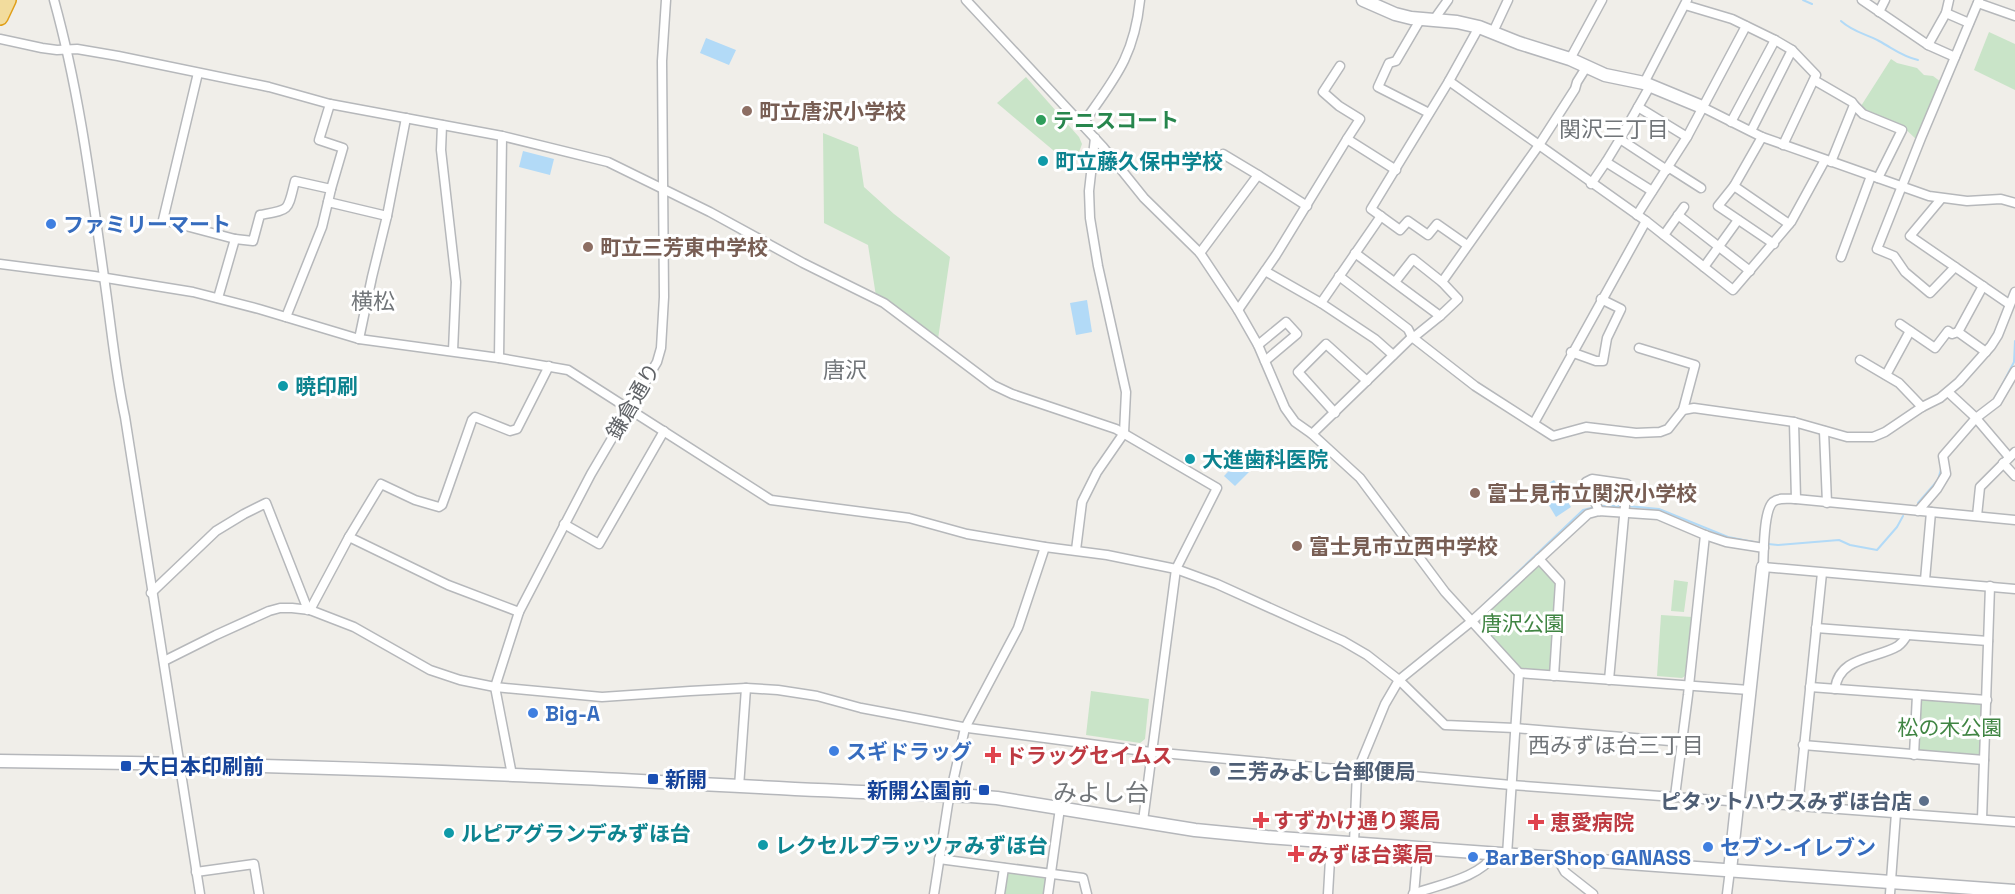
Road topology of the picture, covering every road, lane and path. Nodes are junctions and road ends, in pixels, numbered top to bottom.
1 (8, 0) edge
2 (54, 0) edge
3 (666, 0) edge
4 (966, 0) edge
5 (1140, 0) edge
6 (1363, 0) edge
7 (1448, 0) edge
8 (1508, 0) edge
9 (1602, 0) edge
10 (1862, 0) edge
11 (1885, 0) edge
12 (1949, 0) edge
13 (1686, 1) edge
14 (1979, 2) edge
15 (1389, 5) edge
16 (1879, 12) junction
17 (1946, 13) junction
18 (2015, 16) edge
19 (0, 17) edge
20 (1427, 20) junction
21 (1969, 22) junction
22 (1746, 26) junction
23 (1479, 27) junction
24 (1493, 32) junction
25 (0, 39) edge
26 (1775, 40) junction
27 (1928, 45) junction
28 (68, 49) junction
29 (1792, 50) junction
30 (1955, 57) junction
31 (1570, 59) junction
32 (1340, 66) dead end
33 (1587, 66) junction
34 (198, 73) junction
35 (1814, 80) junction
36 (1449, 81) junction
37 (1647, 84) junction
38 (330, 104) junction
39 (1854, 105) junction
40 (1638, 107) junction
41 (1702, 107) junction
42 (1429, 113) junction
43 (406, 118) junction
44 (1731, 122) junction
45 (442, 125) junction
46 (1082, 125) junction
47 (1751, 131) junction
48 (502, 136) junction
49 (1687, 137) junction
50 (1762, 137) junction
51 (1095, 138) junction
52 (1347, 139) junction
53 (1620, 139) junction
54 (1783, 144) junction
55 (1539, 145) junction
56 (1223, 154) dead end
57 (1828, 161) junction
58 (1606, 162) junction
59 (1668, 168) junction
60 (1396, 170) junction
61 (1258, 175) junction
62 (1874, 177) junction
63 (1592, 184) junction
64 (1734, 186) junction
65 (1901, 186) junction
66 (662, 188) junction
67 (1701, 188) dead end
68 (331, 189) junction
69 (1652, 191) junction
70 (1941, 199) junction
71 (328, 202) junction
72 (2015, 202) edge
73 (1306, 206) junction
74 (1684, 207) dead end
75 (1678, 215) junction
76 (387, 216) junction
77 (1382, 216) junction
78 (1637, 216) junction
79 (1738, 220) junction
80 (1646, 221) junction
81 (1790, 224) junction
82 (1664, 235) junction
83 (235, 239) junction
84 (1774, 243) junction
85 (1467, 245) junction
86 (1718, 246) junction
87 (1200, 253) junction
88 (1355, 253) junction
89 (1841, 257) dead end
90 (0, 264) edge
91 (1704, 267) junction
92 (1955, 267) junction
93 (1265, 271) junction
94 (1750, 271) junction
95 (1339, 276) junction
96 (105, 278) junction
97 (1395, 282) junction
98 (1442, 282) junction
99 (1983, 286) junction
100 (2015, 292) edge
101 (218, 298) junction
102 (1601, 298) junction
103 (1321, 303) junction
104 (2009, 304) junction
105 (1238, 310) junction
106 (1440, 316) junction
107 (286, 317) junction
108 (1900, 324) dead end
109 (1910, 331) junction
110 (1958, 332) junction
111 (1413, 337) junction
112 (359, 339) junction
113 (1258, 345) junction
114 (1639, 348) dead end
115 (453, 351) junction
116 (1571, 352) junction
117 (1986, 352) junction
118 (1393, 355) junction
119 (499, 358) junction
120 (1860, 360) dead end
121 (1265, 361) junction
122 (549, 366) junction
123 (1886, 375) junction
124 (2014, 375) edge
125 (1367, 381) junction
126 (1948, 392) junction
127 (1922, 407) junction
128 (630, 409) junction
129 (1683, 410) junction
130 (1335, 413) junction
131 (1974, 417) junction
132 (1794, 422) junction
133 (1534, 423) junction
134 (664, 431) junction
135 (1824, 431) junction
136 (1124, 433) junction
137 (1312, 434) junction
138 (2009, 457) edge
139 (2015, 476) edge
140 (1796, 499) junction
141 (1827, 503) junction
142 (1598, 507) junction
143 (1625, 508) junction
144 (1918, 511) junction
145 (1931, 512) junction
146 (1977, 516) junction
147 (2015, 520) edge
148 (564, 524) junction
149 (1705, 535) junction
150 (349, 537) junction
151 (1764, 545) junction
152 (1044, 548) junction
153 (1076, 550) junction
154 (1539, 559) junction
155 (1763, 567) junction
156 (1176, 569) junction
157 (1822, 573) junction
158 (1925, 580) junction
159 (1990, 586) junction
160 (2015, 589) edge
161 (151, 593) junction
162 (309, 610) junction
163 (519, 612) junction
164 (1472, 621) junction
165 (1816, 628) junction
166 (1907, 635) junction
167 (1988, 641) junction
168 (164, 661) junction
169 (1519, 673) junction
170 (1554, 676) junction
171 (1399, 680) junction
172 (1609, 680) junction
173 (1688, 685) junction
174 (495, 687) junction
175 (1810, 687) junction
176 (746, 688) junction
177 (1835, 689) junction
178 (1749, 690) junction
179 (1917, 695) junction
180 (1987, 700) junction
181 (965, 728) junction
182 (1515, 728) junction
183 (1682, 742) junction
184 (1803, 745) junction
185 (1151, 752) junction
186 (1914, 755) junction
187 (0, 760) edge
188 (1984, 760) junction
189 (181, 763) junction
190 (1357, 772) junction
191 (512, 775) junction
192 (1510, 785) junction
193 (739, 787) junction
194 (951, 796) junction
195 (1675, 796) junction
196 (1737, 802) junction
197 (1798, 806) junction
198 (1060, 808) junction
199 (1896, 813) junction
200 (1982, 819) junction
201 (1143, 821) junction
202 (2015, 822) edge
203 (1331, 842) junction
204 (1354, 843) junction
205 (1418, 848) junction
206 (1501, 854) junction
207 (1557, 858) junction
208 (939, 859) junction
209 (1004, 868) junction
210 (1730, 870) junction
211 (196, 872) junction
212 (1050, 873) junction
213 (1891, 888) edge
214 (2015, 891) edge
215 (200, 894) edge
216 (259, 894) edge
217 (934, 894) edge
218 (1000, 894) edge
219 (1048, 894) edge
220 (1087, 894) edge
221 (1328, 894) edge
222 (1414, 894) edge
223 (1593, 894) edge
224 (1727, 894) edge

1 - 19 highway
2 - 28 street
3 - 66 street, 鎌倉通り
4 - 46 street
5 - 46 street
6 - 15 street
7 - 20 street
8 - 24 street
9 - 31 street
10 - 16 street
11 - 16 street
12 - 17 street
13 - 22 street
13 - 37 street
14 - 18 street
14 - 21 street
15 - 20 street
16 - 27 street
17 - 21 street
17 - 27 street
20 - 23 street
20 - 42 street
21 - 30 street
22 - 26 street
22 - 41 street
23 - 24 street
23 - 36 street
24 - 31 street
25 - 28 street
26 - 29 street
26 - 44 street
27 - 30 street
28 - 34 street
28 - 96 street
29 - 35 street
29 - 47 street
30 - 65 street
31 - 33 street
32 - 52 street
33 - 37 street
33 - 55 street
34 - 38 street
34 - 83 street
35 - 39 street
35 - 54 street
36 - 42 street
36 - 55 street
37 - 40 street
37 - 41 street
38 - 43 street
38 - 68 street
39 - 57 street
39 - 62 street
40 - 49 street
40 - 53 street
41 - 44 street
41 - 49 street
42 - 60 street
43 - 45 street
43 - 76 street
44 - 47 street
45 - 48 street
45 - 115 street
46 - 51 street
47 - 50 street
48 - 66 street
48 - 119 street
49 - 59 street
50 - 54 street
50 - 64 street
51 - 87 street
51 - 136 street
52 - 60 street
52 - 73 street
53 - 58 street
53 - 59 street
54 - 57 street
55 - 63 street
55 - 85 street
56 - 61 street
57 - 62 street
57 - 81 street
58 - 63 street
58 - 69 street
59 - 67 street
59 - 69 street
60 - 77 street
61 - 73 street
61 - 87 street
62 - 65 street
62 - 89 street
63 - 78 street
64 - 79 street
64 - 81 street
65 - 70 street
65 - 92 street
66 - 128 street, 鎌倉通り
66 - 136 street
68 - 71 street
68 - 83 street
69 - 78 street
70 - 72 street
70 - 92 street
71 - 76 street
71 - 107 street
73 - 93 street
74 - 75 street
75 - 82 street
75 - 86 street
76 - 112 street
77 - 85 street
77 - 88 street
78 - 80 street
79 - 84 street
79 - 86 street
80 - 82 street
80 - 102 street
81 - 84 street
82 - 91 street
83 - 101 street
84 - 94 street
85 - 98 street
86 - 91 street
86 - 94 street
87 - 105 street
88 - 95 street
88 - 97 street
90 - 96 street
91 - 94 street
92 - 99 street
93 - 103 street
93 - 105 street
95 - 103 street
95 - 111 street
96 - 101 street
96 - 161 street
97 - 98 street
97 - 106 street
98 - 106 street
99 - 104 street
99 - 110 street
100 - 104 street
101 - 107 street
102 - 116 street
102 - 116 street
103 - 118 street
104 - 117 street
105 - 113 street
106 - 111 street
107 - 112 street
108 - 109 street
109 - 110 street
109 - 123 street
110 - 117 street
111 - 118 street
111 - 133 street
112 - 115 street
113 - 121 street
113 - 121 street
114 - 129 street
115 - 119 street
116 - 133 street
117 - 126 street
118 - 125 street
119 - 122 street
120 - 123 street
121 - 137 street
122 - 128 street
122 - 150 street
123 - 127 street
124 - 131 street
125 - 130 street
125 - 130 street
126 - 127 street
126 - 131 street
127 - 135 street
128 - 134 street
128 - 148 street, 鎌倉通り
129 - 132 street
129 - 133 street
130 - 137 street
131 - 138 street
131 - 144 street
132 - 135 street
132 - 140 street
134 - 148 street
134 - 152 street
135 - 141 street
136 - 153 street
136 - 156 street
137 - 164 street
138 - 139 street
138 - 146 street
140 - 141 street
140 - 151 street
141 - 144 street
142 - 143 street
142 - 143 street
142 - 154 street
143 - 149 street
143 - 172 street
144 - 145 street
145 - 146 street
145 - 158 street
146 - 147 street
148 - 163 street, 鎌倉通り
149 - 151 street
149 - 173 street
150 - 162 street
150 - 163 street
151 - 155 street
152 - 153 street
152 - 181 street
153 - 156 street
154 - 164 street
154 - 170 street
155 - 157 street
155 - 178 street
156 - 171 street
156 - 185 street
157 - 158 street
157 - 165 street
158 - 159 street
159 - 160 street
159 - 167 street
161 - 162 street
161 - 168 street
162 - 168 street
162 - 174 street
163 - 174 street, 鎌倉通り
164 - 169 street
164 - 171 street
165 - 166 street
165 - 175 street
166 - 167 street
166 - 177 street
167 - 180 street
168 - 189 street
169 - 170 street
169 - 182 street
170 - 172 street
171 - 182 street
171 - 190 street
172 - 173 street
173 - 178 street
173 - 183 street
174 - 176 street
174 - 191 street, 鎌倉通り
175 - 177 street
175 - 184 street
176 - 181 street
176 - 193 street
177 - 179 street
178 - 196 street
179 - 180 street
179 - 186 street
180 - 188 street
181 - 185 street
181 - 194 street
182 - 183 street
182 - 192 street
183 - 195 street
184 - 186 street
184 - 197 street
185 - 190 street
185 - 201 street
186 - 188 street
187 - 189 street
188 - 200 street
189 - 191 street
189 - 211 street
190 - 192 street
190 - 204 street
191 - 193 street
192 - 195 street
192 - 206 street
193 - 194 street
194 - 198 street
194 - 208 street
195 - 196 street
196 - 197 street
196 - 210 street
197 - 199 street
198 - 201 street
198 - 212 street
199 - 200 street
199 - 213 street
200 - 202 street
201 - 203 street
203 - 204 street
203 - 221 street
204 - 205 street
205 - 206 street
205 - 222 street
206 - 207 street
206 - 222 street
207 - 210 street
207 - 223 street
208 - 209 street
208 - 217 street
209 - 212 street
209 - 218 street
210 - 213 street
210 - 224 street
211 - 215 street
211 - 216 street
212 - 219 street
212 - 220 street
213 - 214 street

